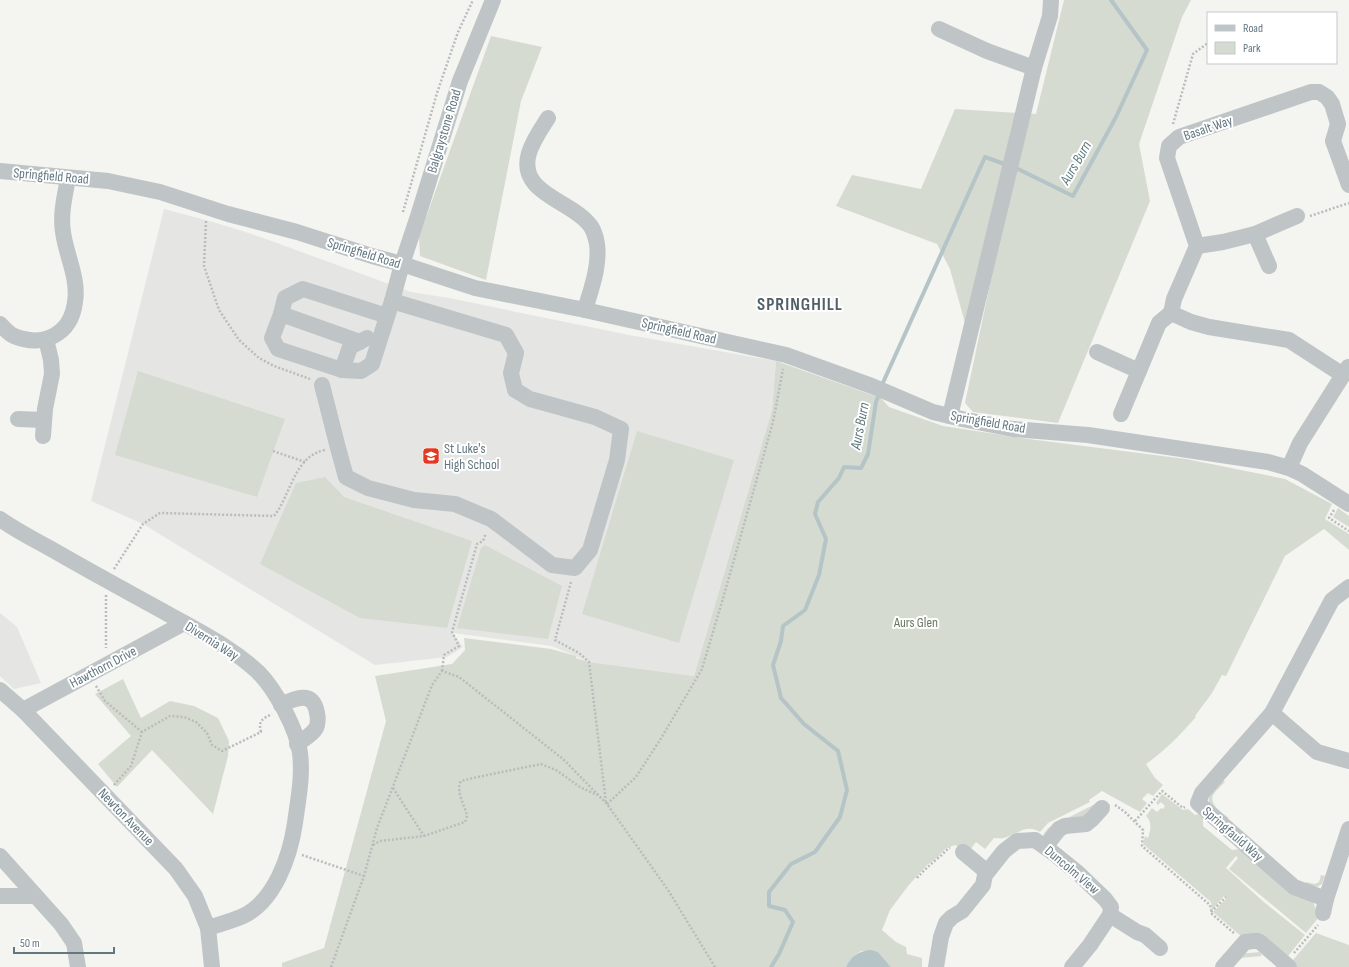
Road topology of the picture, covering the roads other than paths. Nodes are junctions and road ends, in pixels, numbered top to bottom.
1 (493, 0) edge
2 (1051, 0) edge
3 (939, 29) dead end
4 (1034, 68) junction
5 (548, 118) dead end
6 (0, 171) edge
7 (68, 178) junction
8 (1349, 185) edge
9 (1297, 216) road end
10 (1255, 234) junction
11 (1197, 246) junction
12 (402, 264) junction
13 (1269, 266) dead end
14 (390, 308) junction
15 (585, 310) junction
16 (1170, 312) junction
17 (281, 314) junction
18 (0, 324) edge
19 (380, 336) junction
20 (46, 339) junction
21 (360, 342) junction
22 (1097, 352) dead end
23 (342, 370) junction
24 (1346, 370) edge
25 (1139, 371) junction
26 (322, 385) road end
27 (1121, 414) dead end
28 (950, 416) junction
29 (18, 419) dead end
30 (1289, 468) junction
31 (1345, 501) edge
32 (0, 519) edge
33 (1349, 587) edge
34 (184, 623) junction
35 (0, 690) edge
36 (282, 706) junction
37 (23, 710) junction
38 (1272, 713) junction
39 (297, 744) junction
40 (1349, 761) edge
41 (1108, 806) road end
42 (1349, 829) edge
43 (1045, 847) junction
44 (963, 852) road end
45 (0, 856) edge
46 (987, 872) junction
47 (0, 896) edge
48 (35, 896) junction
49 (1110, 915) junction
50 (208, 928) junction
51 (1160, 948) dead end
52 (1291, 961) edge
53 (78, 967) edge
54 (212, 967) edge
55 (936, 967) edge
56 (1072, 967) edge
57 (1223, 967) edge

1 - 12 street, Balgraystone Road
2 - 4 street
3 - 4 street
4 - 28 street
5 - 15 street
6 - 7 street, Springfield Road
7 - 12 street, Springfield Road
7 - 20 street
8 - 11 street, Basalt Way
9 - 10 street
10 - 11 street
10 - 13 street
11 - 16 street
12 - 14 street, Balgraystone Road
12 - 15 street, Springfield Road
14 - 17 street, Balgraystone Road
14 - 19 street, Balgraystone Road
14 - 26 street, Balgraystone Road
15 - 28 street, Springfield Road
16 - 24 street
16 - 25 street
17 - 21 street
17 - 23 street, Balgraystone Road
18 - 20 street
19 - 21 street
19 - 23 street, Balgraystone Road
20 - 29 street
21 - 23 street
22 - 25 street
24 - 30 street
25 - 27 street
28 - 30 street, Springfield Road
30 - 31 street, Springfield Road
32 - 34 street, Divernia Way
33 - 38 street, Springfauld Way
34 - 36 street, Divernia Way
34 - 37 street, Hawthorn Drive
35 - 37 street, Newton Avenue
36 - 39 street, Divernia Way
36 - 39 street
37 - 50 street, Newton Avenue
38 - 40 street
38 - 42 street, Springfauld Way
39 - 50 street, Divernia Way
41 - 43 street
43 - 46 street, Duncolm View
43 - 49 street, Duncolm View
44 - 46 street
45 - 48 street
46 - 55 street, Duncolm View
47 - 48 street
48 - 53 street
49 - 51 street
49 - 56 street
50 - 54 street, Newton Avenue
52 - 57 street

